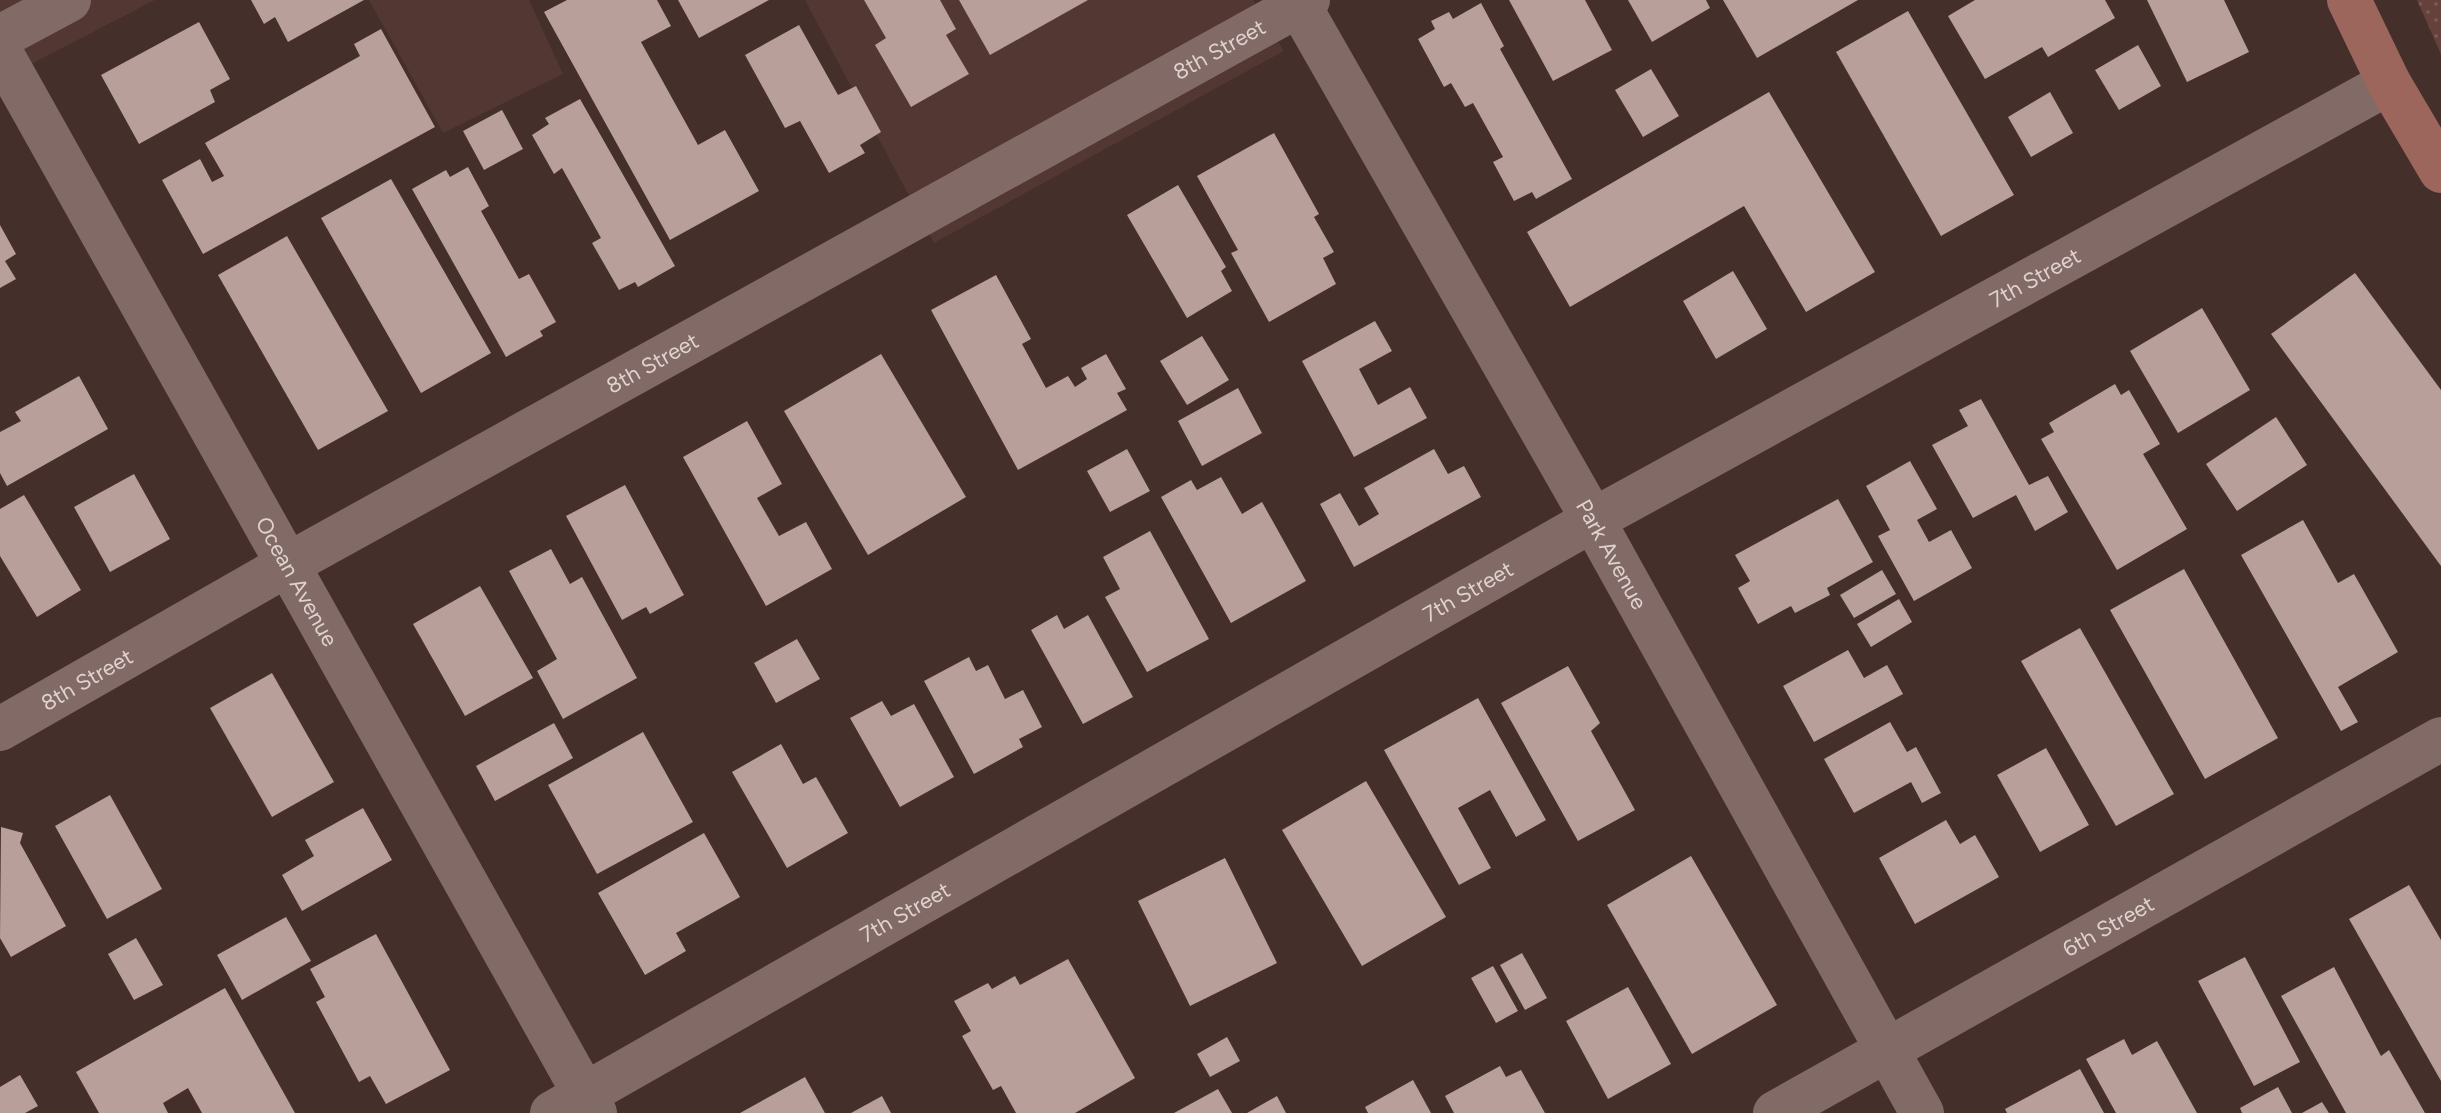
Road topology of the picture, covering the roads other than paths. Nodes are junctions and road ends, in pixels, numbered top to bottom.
1 (69, 0) edge
2 (2349, 0) edge
3 (1301, 2) edge
4 (0, 37) edge
5 (0, 51) edge
6 (2389, 83) junction
7 (2441, 171) edge
8 (1593, 520) junction
9 (287, 565) junction
10 (0, 729) edge
11 (2441, 739) edge
12 (1888, 1049) junction
13 (577, 1107) edge
14 (1775, 1113) edge
15 (1922, 1113) edge

1 - 4 street
2 - 6 main road
3 - 8 street, Park Avenue
3 - 9 street, 8th Street
5 - 9 street, Ocean Avenue
6 - 7 main road
6 - 8 street, 7th Street
8 - 12 street, Park Avenue
8 - 13 street, 7th Street
9 - 10 street, 8th Street
9 - 13 street, Ocean Avenue
11 - 12 street, 6th Street
12 - 14 street, 6th Street
12 - 15 street, Park Avenue

